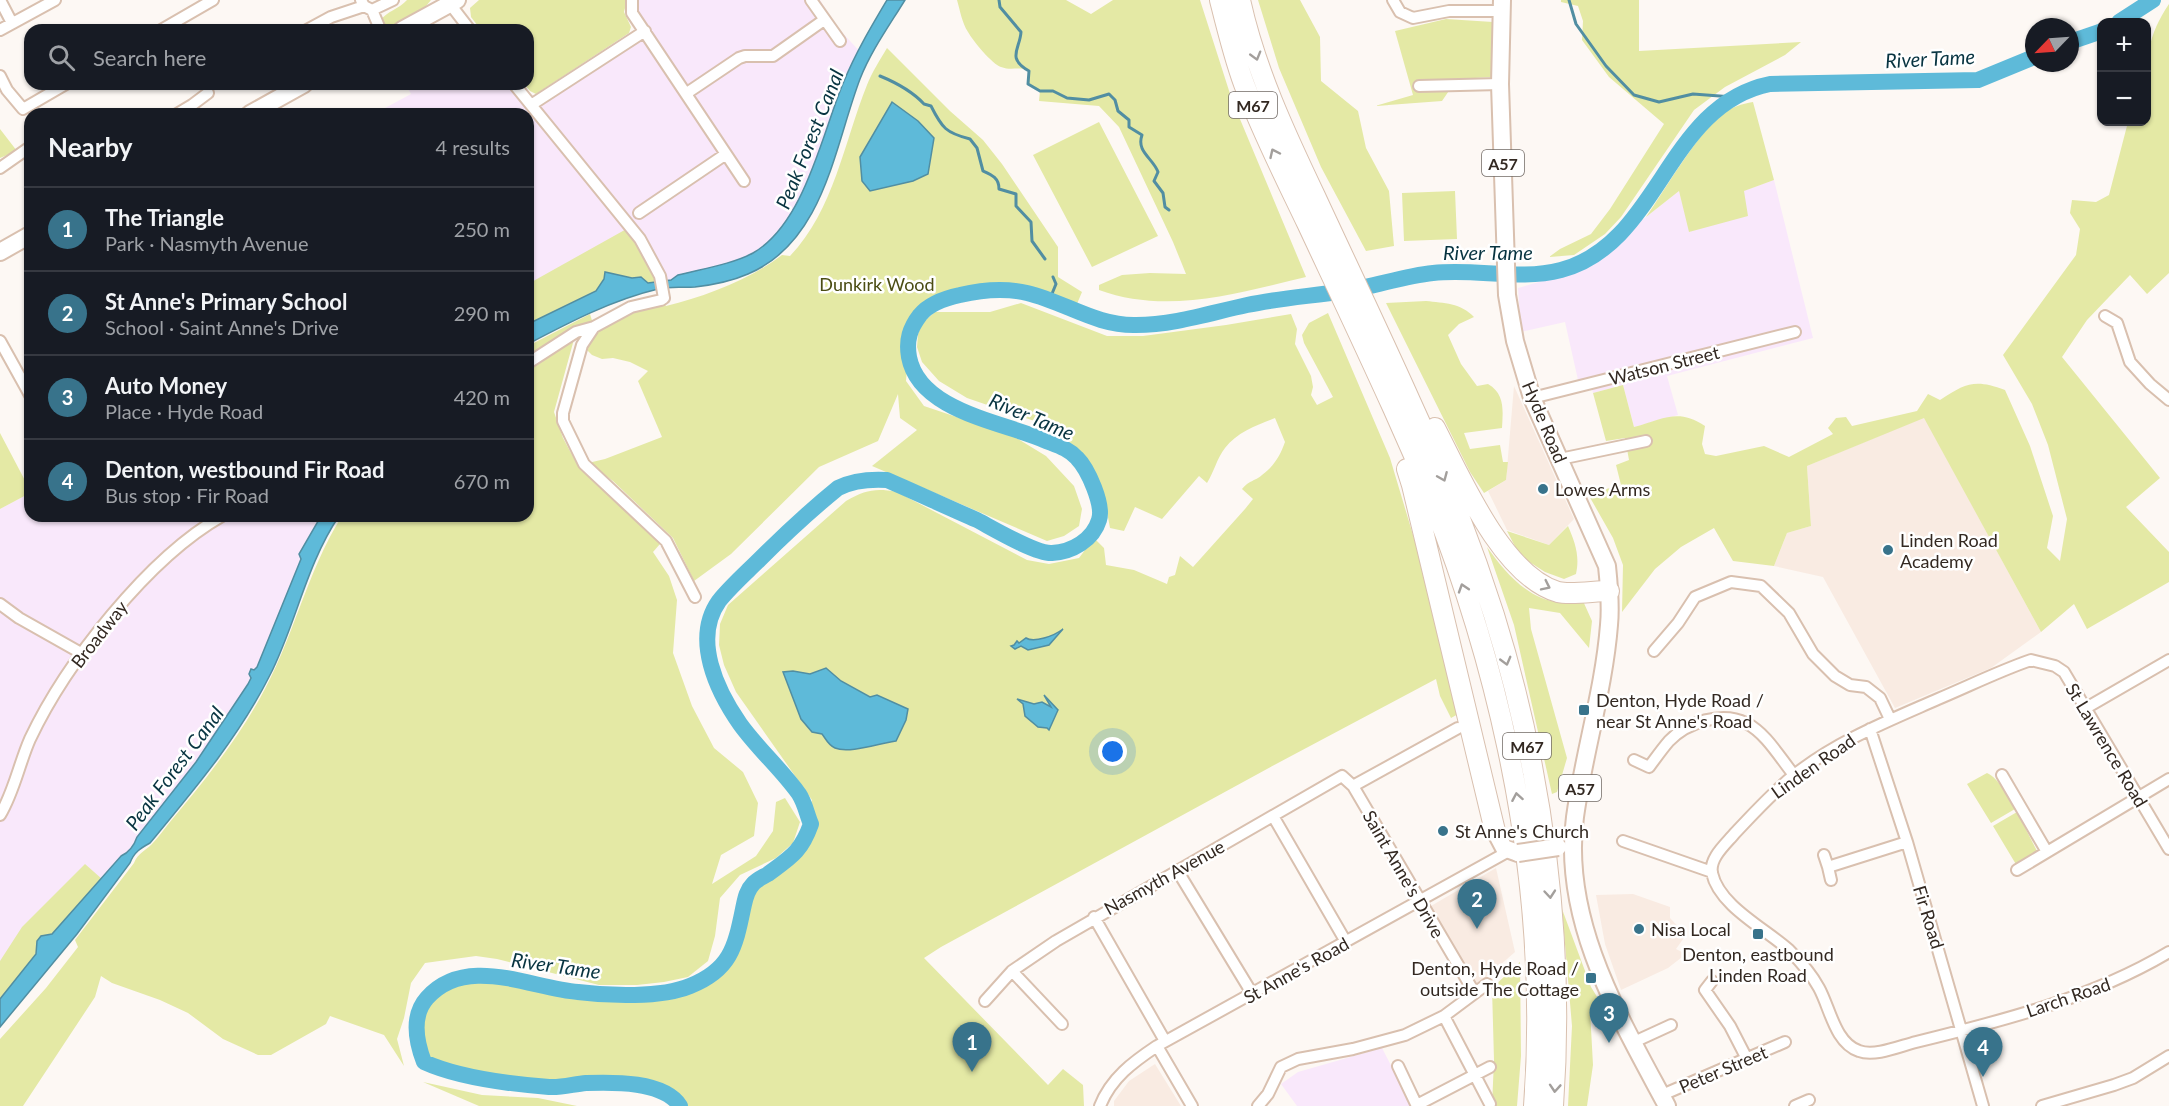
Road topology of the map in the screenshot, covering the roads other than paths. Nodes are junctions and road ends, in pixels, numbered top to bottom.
1 (0, 0) edge
2 (54, 0) edge
3 (213, 0) edge
4 (393, 0) edge
5 (632, 0) edge
6 (811, 0) edge
7 (1220, 0) edge
8 (1240, 0) edge
9 (1393, 0) edge
10 (454, 2) edge
11 (366, 5) edge
12 (1501, 6) edge
13 (824, 20) junction
14 (12, 23) junction
15 (174, 24) edge
16 (318, 24) edge
17 (377, 24) edge
18 (413, 24) edge
19 (467, 24) edge
20 (0, 30) edge
21 (645, 32) junction
22 (840, 41) dead end
23 (0, 76) edge
24 (1500, 84) junction
25 (1419, 86) dead end
26 (58, 90) edge
27 (293, 90) edge
28 (519, 90) edge
29 (207, 92) edge
30 (687, 93) junction
31 (531, 105) junction
32 (34, 108) edge
33 (187, 108) edge
34 (261, 108) edge
35 (533, 108) edge
36 (24, 109) edge
37 (534, 109) edge
38 (24, 151) edge
39 (726, 154) junction
40 (0, 168) edge
41 (744, 182) dead end
42 (639, 213) dead end
43 (24, 238) edge
44 (0, 252) edge
45 (2105, 316) dead end
46 (594, 327) junction
47 (1796, 332) dead end
48 (0, 341) edge
49 (4, 356) edge
50 (534, 359) edge
51 (24, 386) edge
52 (1532, 398) junction
53 (2169, 400) edge
54 (1404, 408) junction
55 (1646, 441) dead end
56 (1560, 459) junction
57 (213, 522) edge
58 (1609, 591) junction
59 (695, 597) dead end
60 (0, 604) edge
61 (1654, 651) dead end
62 (81, 653) junction
63 (2169, 660) edge
64 (2086, 708) junction
65 (1894, 718) junction
66 (1458, 728) dead end
67 (1870, 729) junction
68 (1634, 760) dead end
69 (1794, 775) junction
70 (2002, 775) dead end
71 (2169, 779) edge
72 (1353, 786) junction
73 (2138, 797) junction
74 (0, 815) edge
75 (1273, 816) junction
76 (1495, 831) joint
77 (1623, 841) dead end
78 (1906, 842) junction
79 (1566, 847) junction
80 (2169, 849) edge
81 (1513, 852) junction
82 (2047, 852) junction
83 (1824, 855) dead end
84 (1828, 867) junction
85 (1177, 870) junction
86 (2017, 870) dead end
87 (1712, 872) junction
88 (1831, 880) dead end
89 (1420, 902) junction
90 (1094, 917) junction
91 (1346, 942) junction
92 (2169, 952) edge
93 (1012, 971) junction
94 (1712, 981) dead end
95 (1486, 984) dead end
96 (1474, 993) junction
97 (1253, 995) junction
98 (985, 1001) dead end
99 (1444, 1016) junction
100 (1062, 1024) dead end
101 (1671, 1025) dead end
102 (1962, 1031) junction
103 (1634, 1042) junction
104 (1785, 1042) dead end
105 (1161, 1044) junction
106 (2169, 1056) edge
107 (1746, 1059) junction
108 (1398, 1066) dead end
109 (1490, 1067) dead end
110 (1475, 1075) junction
111 (1809, 1100) dead end
112 (1664, 1101) edge
113 (1413, 1104) edge
114 (1490, 1104) dead end
115 (1100, 1106) edge
116 (1192, 1106) edge
117 (1258, 1106) edge
118 (1534, 1106) edge
119 (1553, 1106) edge
120 (1796, 1106) edge
121 (1983, 1106) edge
122 (2042, 1106) edge

1 - 14 street
2 - 14 street
3 - 15 street
4 - 11 street
5 - 21 street
6 - 13 street
54 -> 7 highway, M67
8 -> 54 highway, M67
9 - 12 street
10 - 18 main road
10 - 19 street
11 - 16 street
11 - 17 street
12 - 24 main road, A57
13 - 22 street
13 - 30 street
14 - 20 street
21 - 30 street
21 - 31 street
23 - 36 street
24 - 25 street
24 - 52 main road, Hyde Road / A57
26 - 32 street
27 - 34 main road
28 - 31 street
29 - 33 street
30 - 39 street
31 - 35 street
37 - 46 street
38 - 40 street
39 - 41 street
39 - 42 street
43 - 44 main road
45 - 53 street
46 - 50 street
46 - 59 street
47 - 52 street, Watson Street
48 - 49 street
49 - 51 street
52 - 56 main road, Hyde Road / A57
54 -> 58 highway, M67
54 - 76 highway, M67
118 -> 54 highway, M67
54 -> 119 highway, M67
55 - 56 street
56 - 58 main road, Hyde Road / A57
57 - 62 street, Broadway
58 - 79 main road, Hyde Road / A57
60 - 62 street
61 - 65 street
62 - 74 street, Broadway
63 - 64 street
64 - 65 street, St Lawrence Road
64 - 73 street, St Lawrence Road
65 - 67 street, Linden Road
66 - 72 street
67 - 69 street, Linden Road
67 - 78 street, Fir Road
68 - 69 street
69 - 87 street, Linden Road
70 - 82 street
71 - 73 street
72 - 75 street, Nasmyth Avenue
72 - 89 street, Saint Anne's Drive
73 - 80 street, St Lawrence Road
73 - 82 street
75 - 85 street, Nasmyth Avenue
75 - 91 street
76 - 81 main road
77 - 87 street
78 - 84 street
78 - 102 street, Fir Road
79 - 81 main road, St Anne's Road, bridge
79 - 103 main road, Hyde Road / A57
81 - 89 street, St Anne's Road
82 - 86 street
83 - 84 street
84 - 88 street
85 - 90 street, Nasmyth Avenue
85 - 97 street
87 - 102 street
89 - 91 street, St Anne's Road
89 - 96 street, Saint Anne's Drive
90 - 93 street, Nasmyth Avenue
90 - 105 street
91 - 97 street, St Anne's Road
92 - 102 street, Larch Road
93 - 98 street, Nasmyth Avenue
93 - 100 street
94 - 107 street
95 - 96 street
96 - 99 street
97 - 105 street, St Anne's Road
99 - 110 street
99 - 117 street
101 - 103 street
102 - 121 street, Fir Road
103 - 112 main road, Hyde Road / A57
104 - 107 street, Peter Street
105 - 115 street, St Anne's Road
105 - 116 street
106 - 122 street
107 - 112 street, Peter Street
108 - 113 street
109 - 110 street
110 - 113 street
110 - 114 street
111 - 120 street

